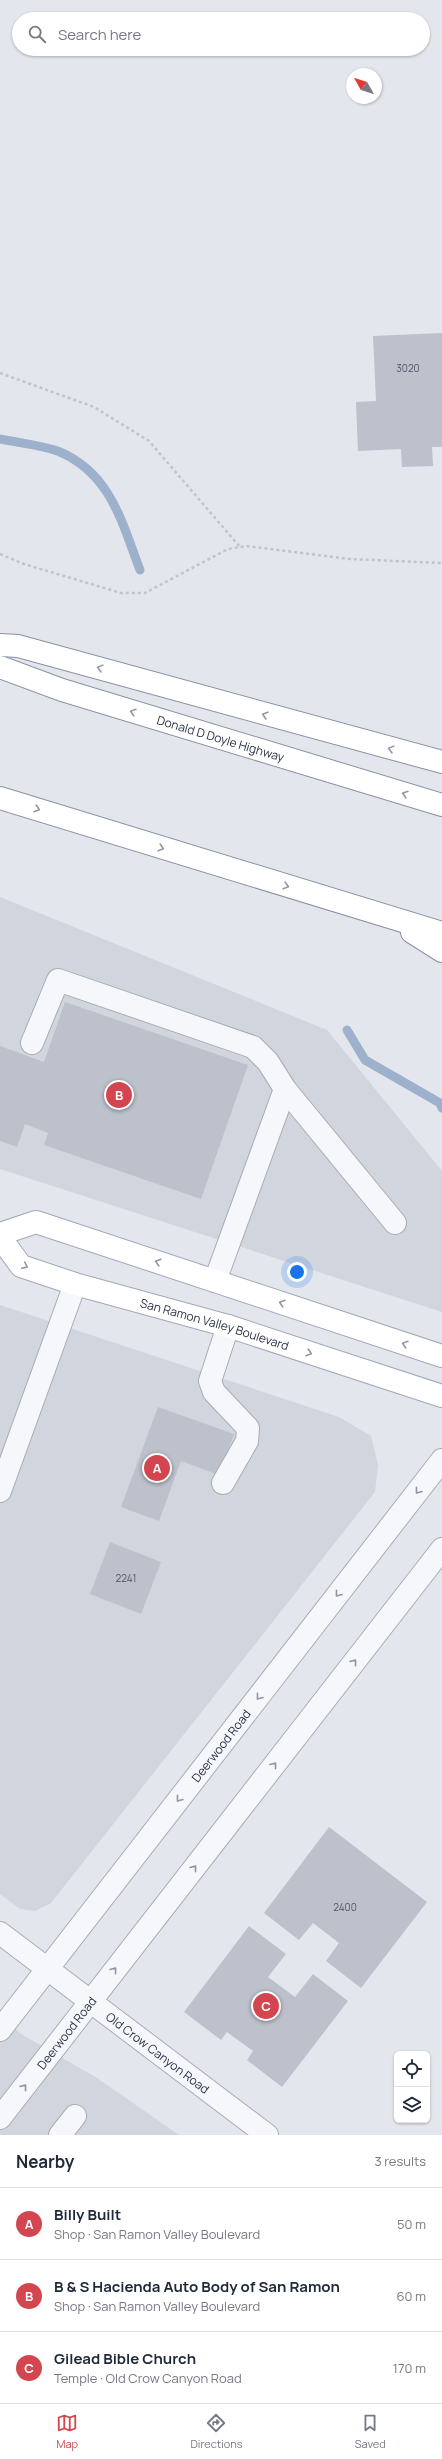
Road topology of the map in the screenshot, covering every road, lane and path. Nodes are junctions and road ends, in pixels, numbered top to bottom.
1 (0, 373) edge
2 (240, 547) junction
3 (0, 554) edge
4 (442, 563) edge
5 (0, 645) edge
6 (0, 667) edge
7 (442, 762) edge
8 (0, 798) edge
9 (442, 805) edge
10 (391, 918) junction
11 (442, 933) edge
12 (442, 951) edge
13 (32, 1043) dead end
14 (285, 1089) junction
15 (395, 1223) dead end
16 (0, 1234) edge
17 (0, 1237) edge
18 (215, 1281) junction
19 (75, 1284) junction
20 (228, 1326) junction
21 (442, 1356) edge
22 (442, 1396) edge
23 (442, 1460) edge
24 (223, 1483) dead end
25 (0, 1491) edge
26 (442, 1549) edge
27 (0, 1933) edge
28 (48, 1968) junction
29 (90, 2001) junction
30 (0, 2030) edge
31 (75, 2116) dead end
32 (0, 2118) edge
33 (60, 2135) edge
34 (268, 2135) edge

1 - 2 path
2 - 3 path
2 - 4 path
7 -> 5 main road
9 -> 6 main road, Donald D Doyle Highway
8 -> 10 main road
10 - 11 main road
10 - 12 main road
13 - 14 street
14 - 15 street
14 - 18 street
18 -> 16 main road
17 -> 19 main road, San Ramon Valley Boulevard
21 -> 18 main road
19 - 20 main road, San Ramon Valley Boulevard
19 - 25 street
20 -> 22 main road, San Ramon Valley Boulevard
20 - 24 street
23 -> 28 street, Deerwood Road
29 -> 26 street, Deerwood Road
27 - 28 street, Old Crow Canyon Road
28 - 29 street, Old Crow Canyon Road
28 - 30 street, Deerwood Road
32 -> 29 street, Deerwood Road
29 - 34 street, Old Crow Canyon Road
31 - 33 street

